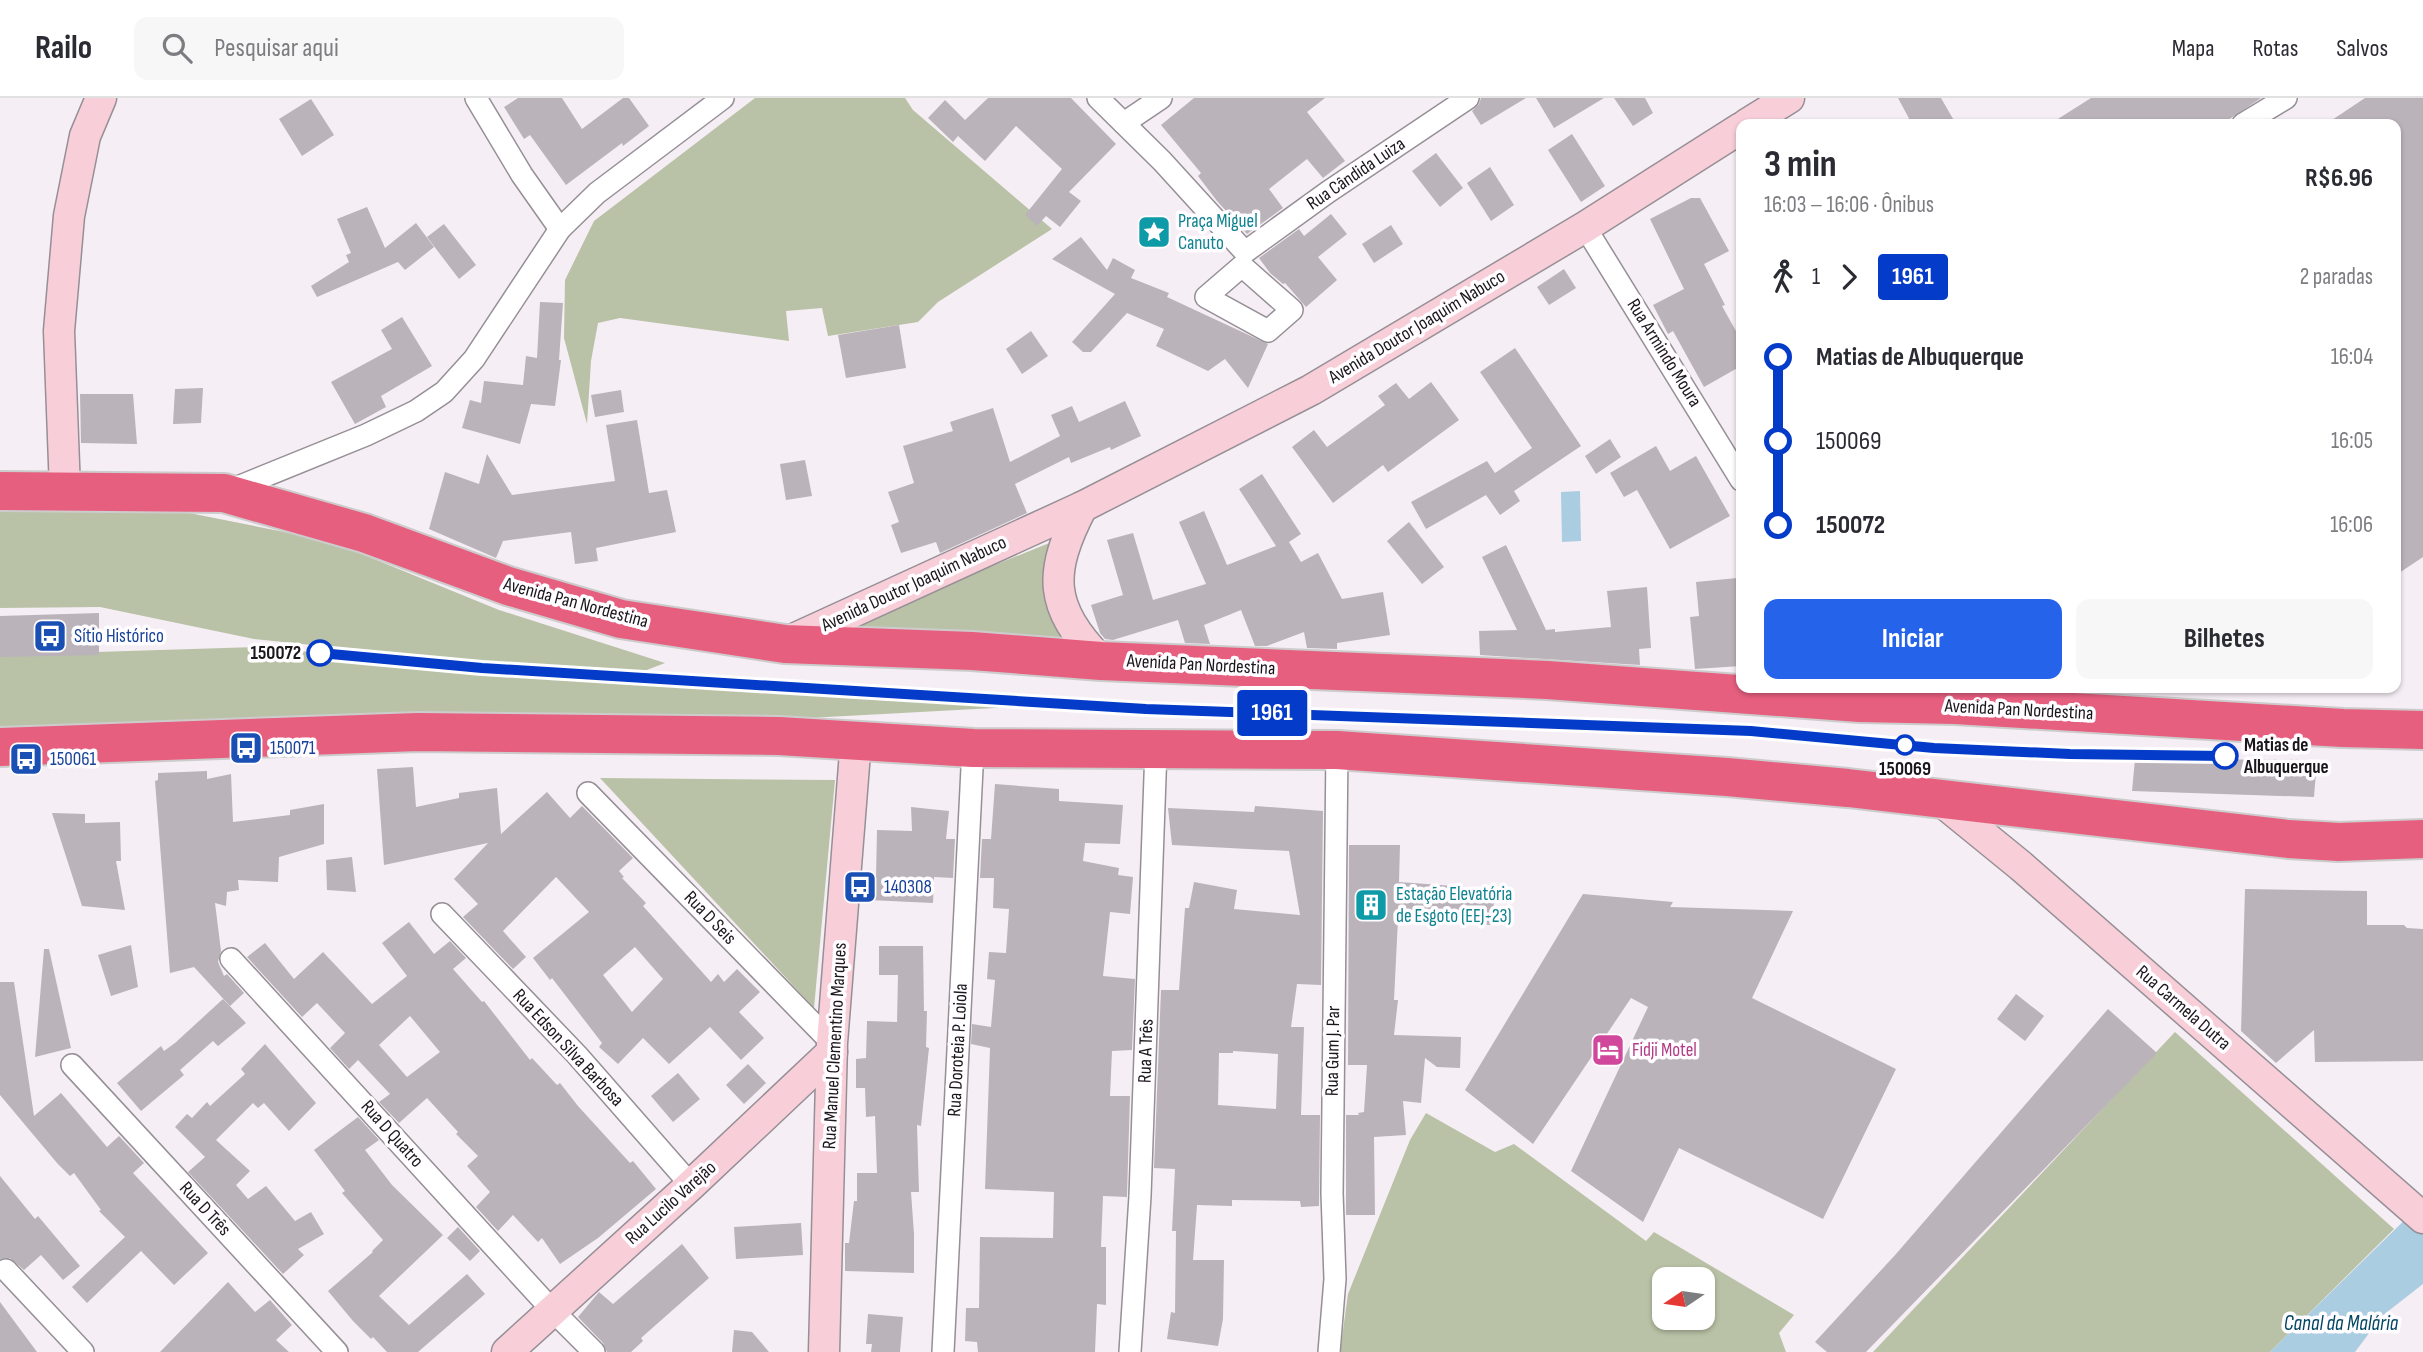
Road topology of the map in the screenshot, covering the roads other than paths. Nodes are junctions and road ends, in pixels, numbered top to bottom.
1 (101, 98) edge
2 (476, 98) edge
3 (723, 98) edge
4 (1098, 98) edge
5 (1161, 98) edge
6 (1468, 98) edge
7 (1789, 98) edge
8 (2286, 98) edge
9 (1755, 119) edge
10 (2252, 119) edge
11 (1124, 123) junction
12 (1736, 131) edge
13 (1585, 227) junction
14 (560, 229) junction
15 (1734, 448) edge
16 (65, 490) junction
17 (0, 491) edge
18 (224, 493) junction
19 (1082, 507) junction
20 (785, 643) junction
21 (1101, 661) junction
22 (1736, 690) edge
23 (1798, 693) edge
24 (1856, 696) edge
25 (2423, 730) edge
26 (856, 740) junction
27 (0, 747) edge
28 (972, 748) junction
29 (1156, 749) junction
30 (1337, 750) junction
31 (588, 793) dead end
32 (1940, 800) junction
33 (2423, 839) edge
34 (442, 914) dead end
35 (231, 959) dead end
36 (832, 1047) junction
37 (72, 1065) dead end
38 (691, 1185) junction
39 (2423, 1218) edge
40 (6, 1270) dead end
41 (552, 1310) junction
42 (83, 1352) edge
43 (337, 1352) edge
44 (507, 1352) edge
45 (594, 1352) edge
46 (824, 1352) edge
47 (943, 1352) edge
48 (1130, 1352) edge
49 (1329, 1352) edge

1 - 16 street
2 - 14 street
3 - 14 street
4 - 11 street
5 - 11 street
6 - 11 street, Rua Cândida Luiza
7 - 9 street
8 - 10 street
12 - 13 street, Avenida Doutor Joaquim Nabuco
13 - 15 street, Rua Armindo Moura
13 - 19 street, Avenida Doutor Joaquim Nabuco
14 - 18 street
16 - 17 highway, Avenida Pan Nordestina
16 - 18 highway, Avenida Pan Nordestina
18 - 20 highway, Avenida Pan Nordestina
19 - 20 street, Avenida Doutor Joaquim Nabuco
19 - 21 street
20 - 21 highway, Avenida Pan Nordestina
21 - 22 highway, Avenida Pan Nordestina
23 - 24 highway, Avenida Pan Nordestina
24 - 25 highway, Avenida Pan Nordestina
26 - 27 highway
26 - 28 highway
26 - 36 street, Rua Manuel Clementino Marques
28 - 29 highway
28 - 47 street, Rua Doroteia P. Loiola
29 - 30 highway
29 - 48 street, Rua A Três
30 - 32 highway
30 - 49 street, Rua Gum J. Par
31 - 36 street, Rua D Seis
32 - 33 highway
32 - 39 street, Rua Carmela Dutra
34 - 38 street, Rua Edson Silva Barbosa
35 - 41 street, Rua D Quatro
36 - 38 street, Rua Lucilo Varejão
36 - 46 street, Rua Manuel Clementino Marques
37 - 43 street, Rua D Três
38 - 41 street, Rua Lucilo Varejão
40 - 42 street
41 - 44 street, Rua Lucilo Varejão
41 - 45 street, Rua D Quatro

